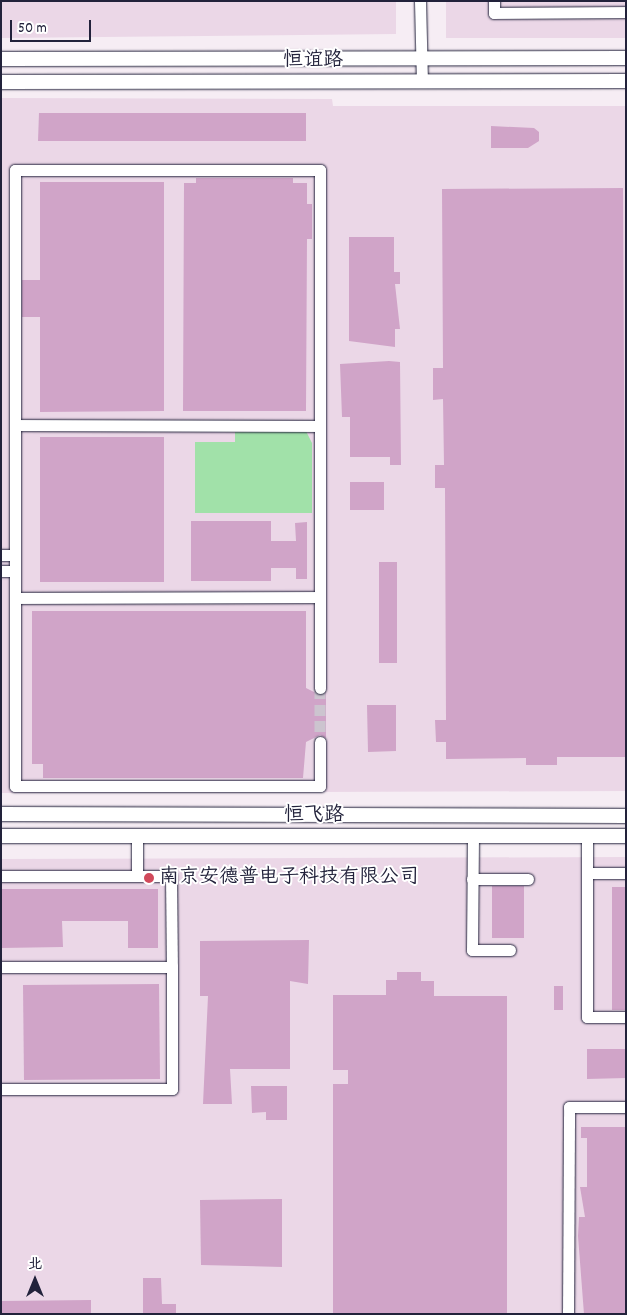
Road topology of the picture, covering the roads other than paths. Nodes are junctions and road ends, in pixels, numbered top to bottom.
1 (420, 1) edge
2 (494, 1) edge
3 (626, 12) edge
4 (1, 58) edge
5 (421, 58) junction
6 (626, 58) edge
7 (422, 81) junction
8 (626, 81) edge
9 (1, 82) edge
10 (15, 425) junction
11 (320, 426) junction
12 (1, 555) edge
13 (15, 555) junction
14 (1, 571) edge
15 (15, 571) junction
16 (320, 597) junction
17 (15, 598) junction
18 (320, 688) tunnel mouth
19 (320, 742) tunnel mouth
20 (1, 814) edge
21 (626, 816) edge
22 (587, 835) junction
23 (1, 836) edge
24 (136, 836) junction
25 (473, 836) junction
26 (626, 836) edge
27 (588, 873) junction
28 (626, 873) edge
29 (1, 876) edge
30 (136, 876) junction
31 (472, 879) junction
32 (528, 879) dead end
33 (510, 950) dead end
34 (172, 966) junction
35 (1, 967) edge
36 (626, 1017) edge
37 (1, 1089) edge
38 (626, 1108) edge
39 (568, 1314) edge

1 - 5 street
2 - 3 street
4 - 5 main road, 恒谊路
5 - 6 main road, 恒谊路
5 - 7 street
7 - 8 main road, 恒谊路
7 - 9 main road, 恒谊路
10 - 11 street
10 - 11 street
10 - 13 street
11 - 16 street
12 - 13 street
13 - 15 street
14 - 15 street
15 - 17 street
16 - 17 street
16 - 18 street
17 - 19 street
20 - 21 main road, 恒飞路
22 - 25 main road, 恒飞路
22 - 26 main road, 恒飞路
22 - 27 street
23 - 24 main road, 恒飞路
24 - 25 main road, 恒飞路
24 - 30 street
25 - 31 street
27 - 28 street
27 - 36 street
29 - 30 street
30 - 34 street
31 - 32 street
31 - 33 street
34 - 35 street
34 - 37 street
38 - 39 street

